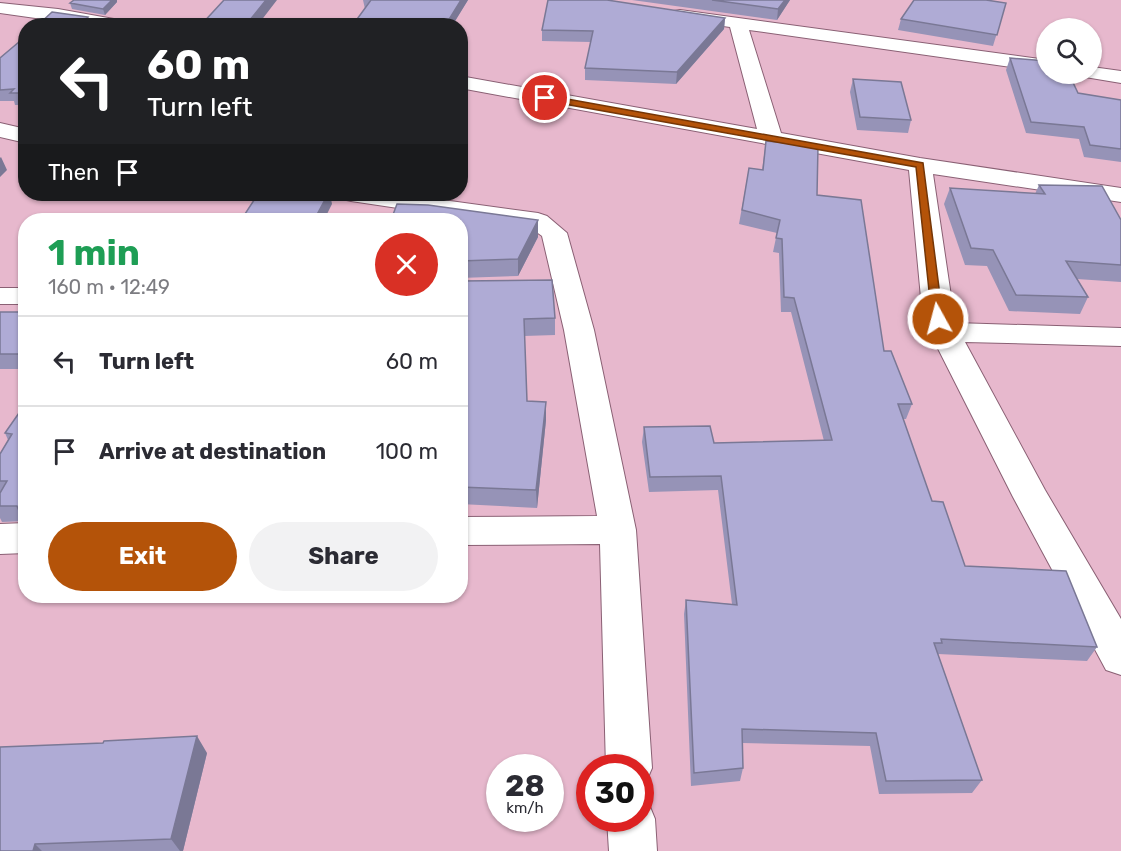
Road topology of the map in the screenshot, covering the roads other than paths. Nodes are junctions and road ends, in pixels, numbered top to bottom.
1 (0, 8) edge
2 (661, 12) edge
3 (80, 18) edge
4 (738, 24) junction
5 (1036, 65) edge
6 (1102, 74) edge
7 (1121, 77) edge
8 (468, 83) edge
9 (0, 130) edge
10 (18, 134) edge
11 (771, 138) junction
12 (920, 165) junction
13 (1121, 195) edge
14 (399, 201) edge
15 (0, 296) edge
16 (18, 296) edge
17 (944, 332) junction
18 (1121, 337) edge
19 (618, 530) junction
20 (468, 531) edge
21 (18, 538) edge
22 (0, 539) edge
23 (1121, 657) edge
24 (628, 754) edge
25 (632, 832) edge
26 (633, 851) edge

1 - 3 street
2 - 4 street
4 - 5 street
4 - 11 street
6 - 7 street
8 - 11 street
9 - 10 street
11 - 12 street
12 - 13 street
12 - 17 street
14 - 19 street
15 - 16 street
17 - 18 street
17 - 23 street
19 - 20 street
19 - 24 street
21 - 22 street
25 - 26 street

